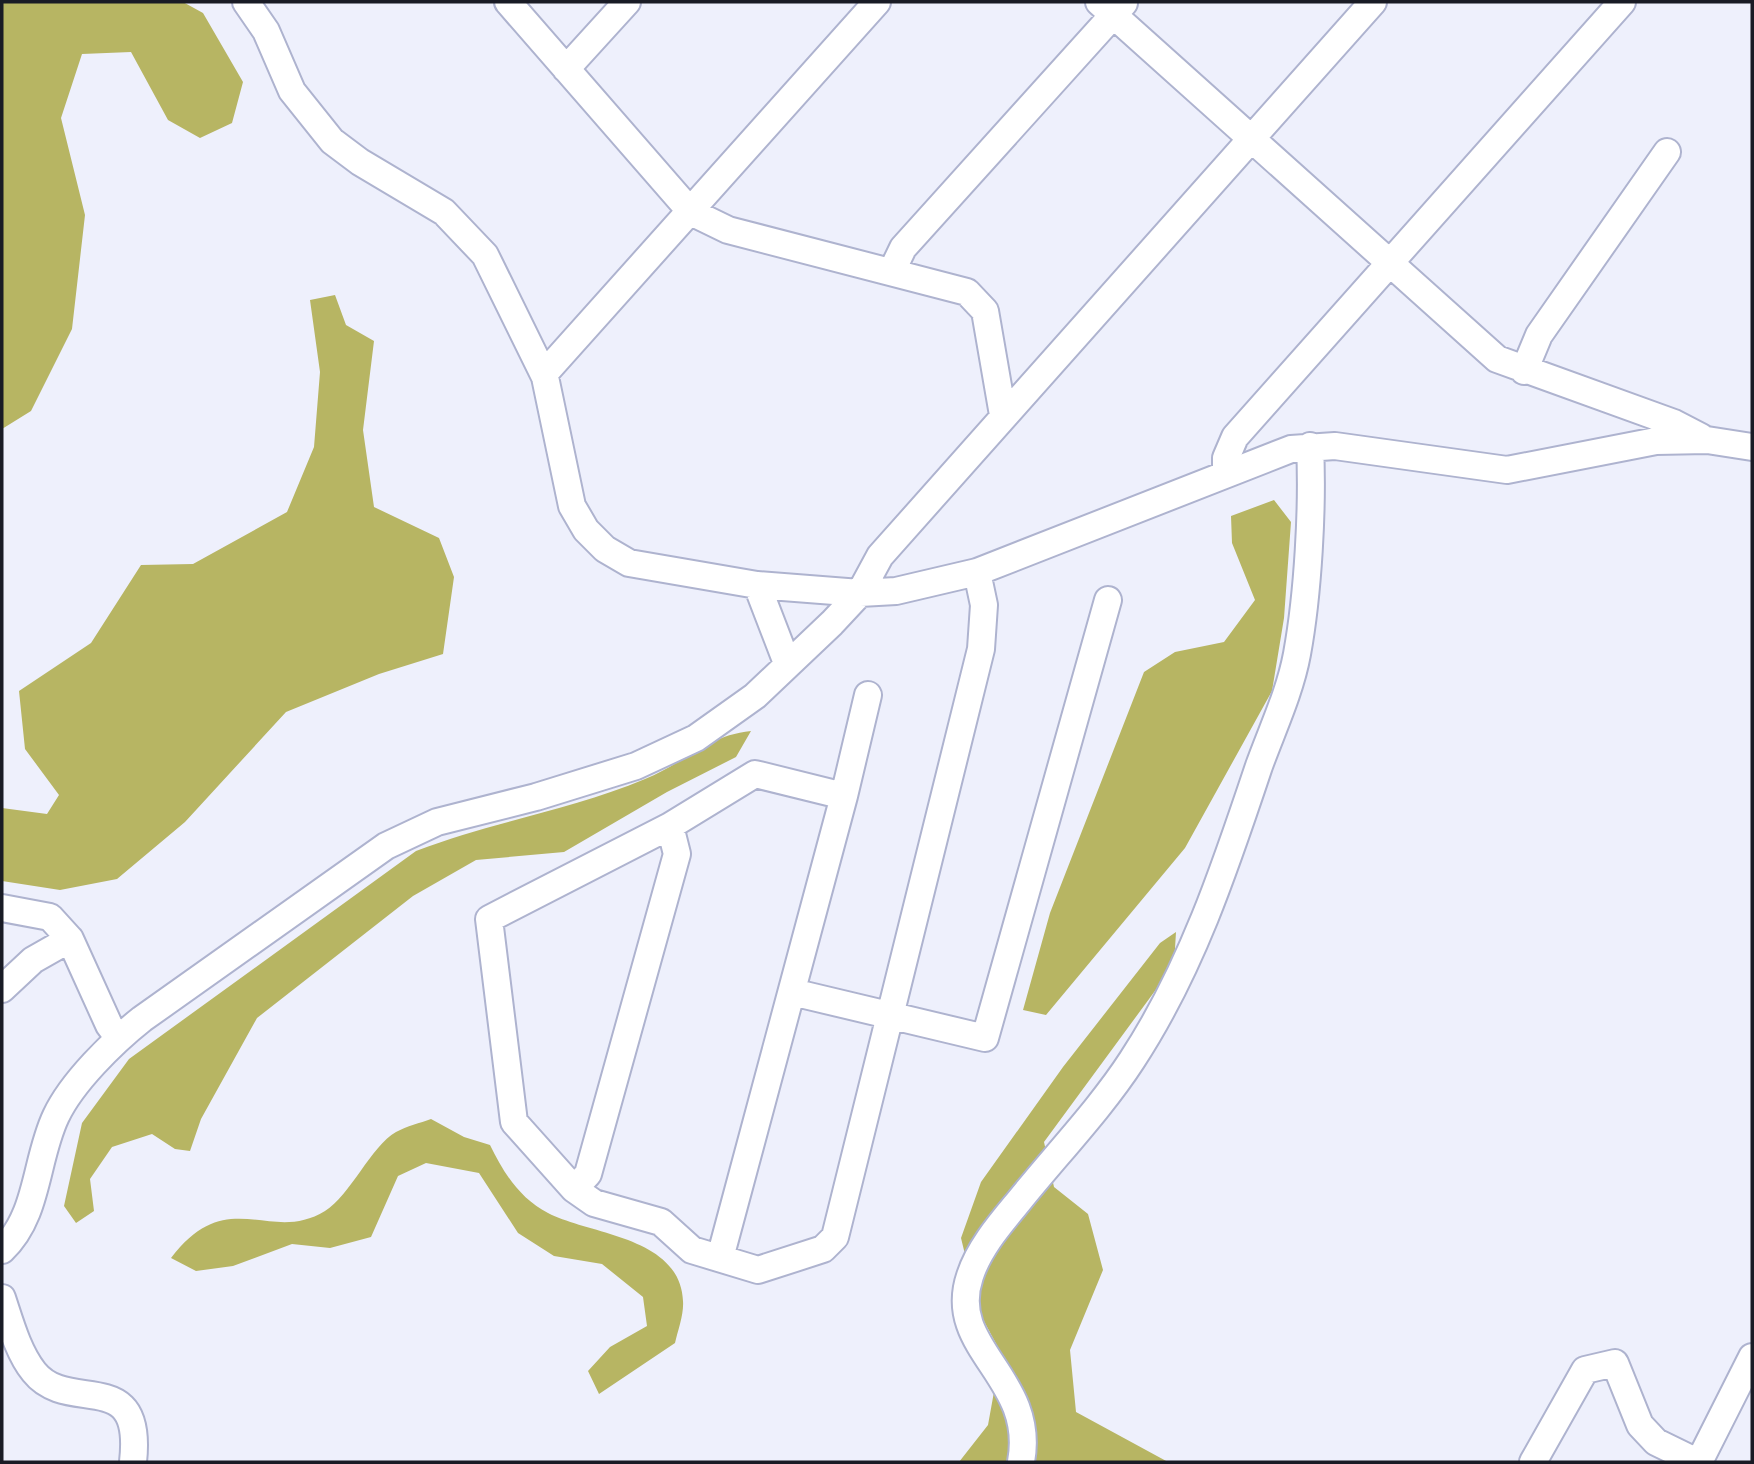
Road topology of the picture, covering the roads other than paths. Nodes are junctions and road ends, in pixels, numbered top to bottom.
1 (246, 2) edge
2 (508, 2) edge
3 (626, 2) edge
4 (877, 2) edge
5 (1373, 2) edge
6 (1622, 2) edge
7 (1113, 6) edge
8 (566, 69) junction
9 (1250, 138) junction
10 (1667, 152) dead end
11 (691, 212) junction
12 (1391, 262) junction
13 (892, 271) junction
14 (1524, 371) junction
15 (544, 374) junction
16 (1003, 415) junction
17 (1707, 440) junction
18 (1310, 446) junction
19 (1752, 446) edge
20 (1226, 472) junction
21 (977, 572) junction
22 (757, 585) junction
23 (860, 593) junction
24 (1108, 600) dead end
25 (787, 663) junction
26 (868, 695) dead end
27 (844, 796) junction
28 (670, 826) junction
29 (2, 908) edge
30 (70, 939) junction
31 (2, 989) edge
32 (792, 992) junction
33 (890, 1015) junction
34 (118, 1037) junction
35 (573, 1189) junction
36 (2, 1250) edge
37 (720, 1258) junction
38 (2, 1298) edge
39 (1752, 1357) edge
40 (133, 1462) edge
41 (1021, 1462) edge
42 (1532, 1462) edge
43 (1698, 1462) edge

1 - 15 street
2 - 8 street
3 - 8 street
4 - 11 street
5 - 9 street
6 - 12 street
7 - 9 street
7 - 13 street
8 - 11 street
9 - 12 street
9 - 16 street
10 - 14 street
11 - 13 street
11 - 15 street
12 - 14 street
12 - 20 street
13 - 16 street
14 - 17 street
15 - 22 street
16 - 23 street
17 - 18 street
17 - 19 street
18 - 20 street
18 - 41 street
20 - 21 street
21 - 23 street
21 - 33 street
22 - 23 street
22 - 25 street
23 - 25 street
24 - 33 street
25 - 34 street
26 - 27 street
27 - 28 street
27 - 32 street
28 - 35 street
28 - 35 street
29 - 30 street
30 - 31 street
30 - 34 street
32 - 33 street
32 - 37 street
33 - 37 street
34 - 36 street
35 - 37 street
38 - 40 street
39 - 43 street
42 - 43 street

